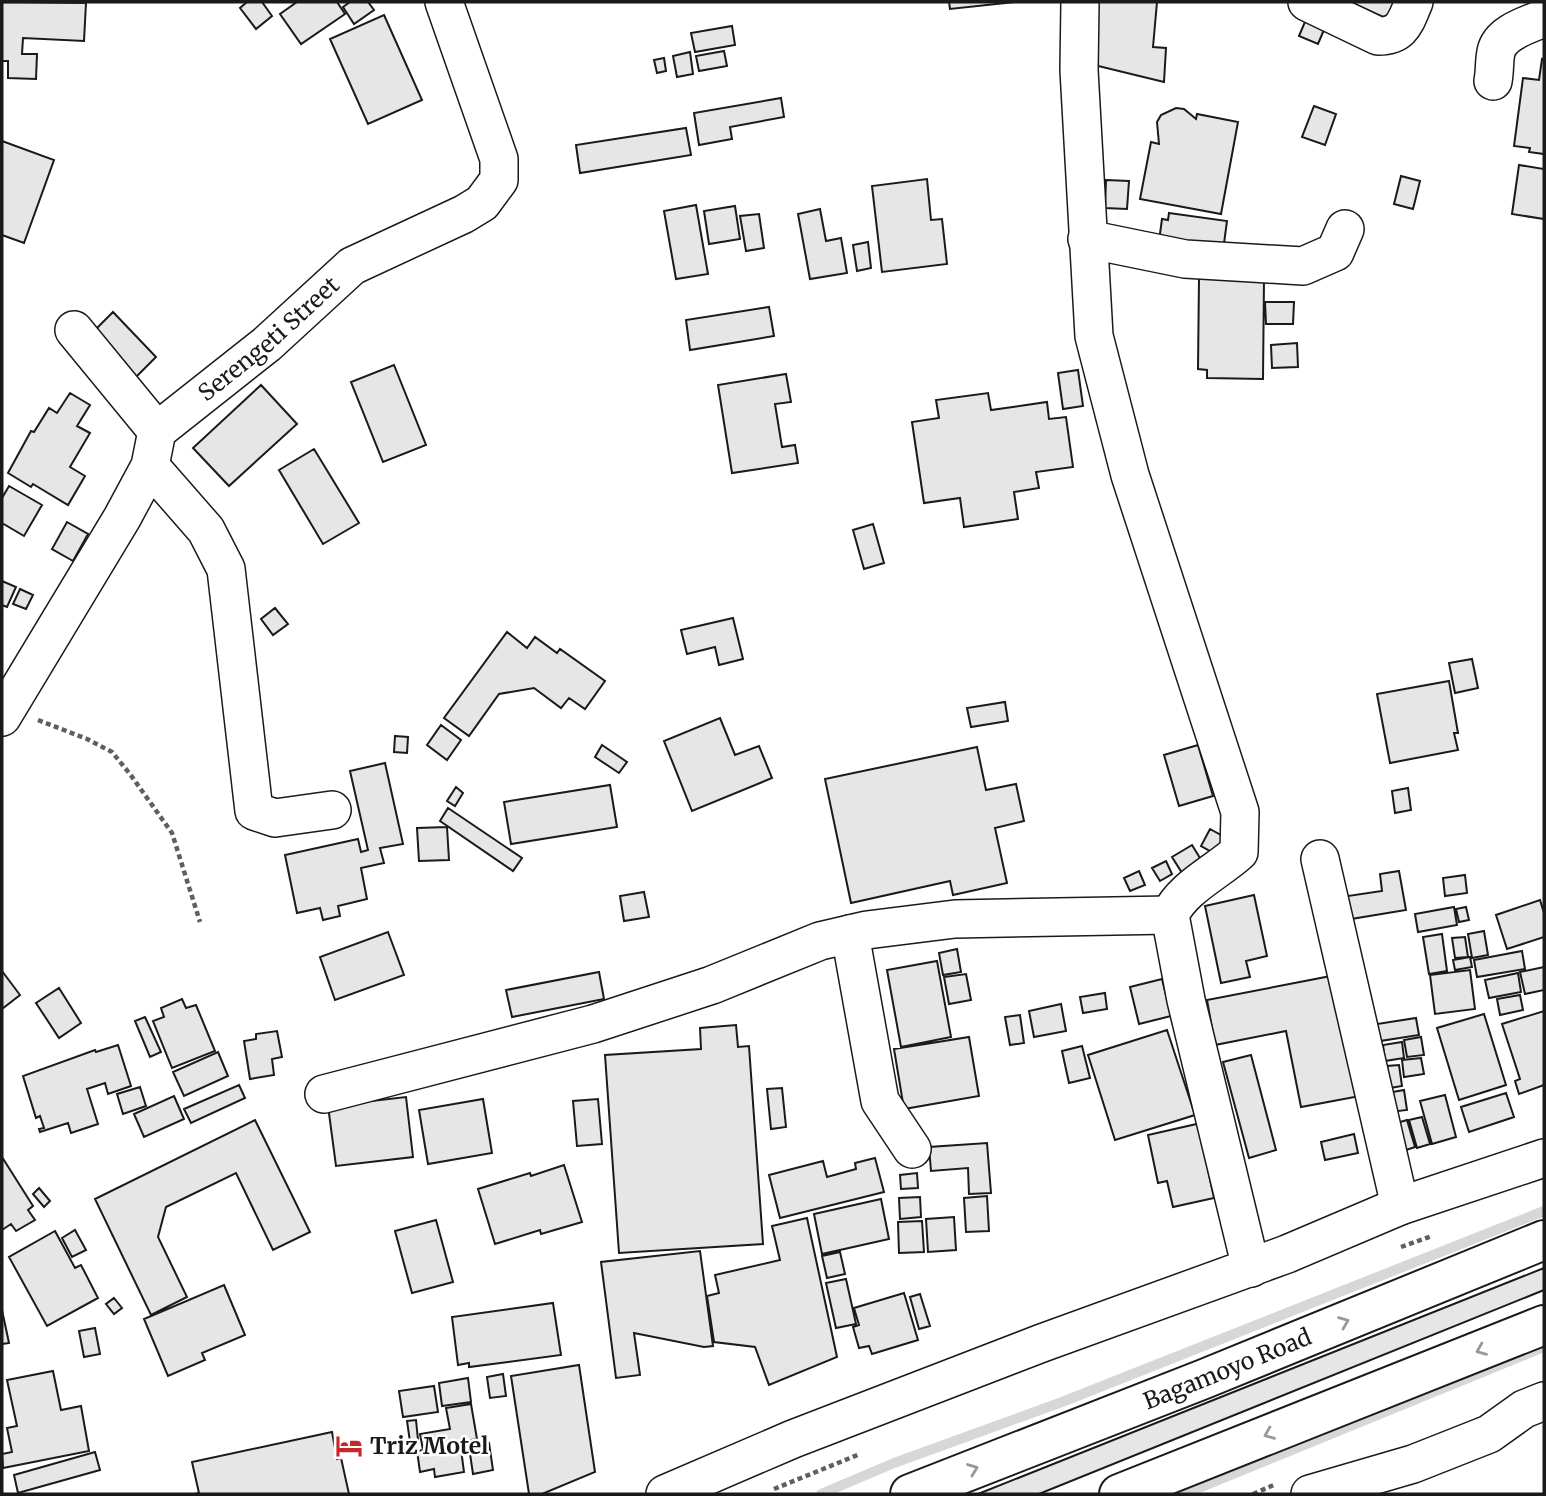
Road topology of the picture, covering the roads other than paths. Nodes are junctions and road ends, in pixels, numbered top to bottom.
1 (444, 2) edge
2 (1080, 2) edge
3 (1307, 2) edge
4 (1414, 2) edge
5 (1544, 18) edge
6 (1493, 80) dead end
7 (1345, 229) dead end
8 (1087, 239) junction
9 (74, 330) dead end
10 (157, 431) junction
11 (150, 466) junction
12 (5, 713) edge
13 (331, 810) dead end
14 (1321, 859) dead end
15 (1170, 915) junction
16 (850, 934) junction
17 (324, 1094) dead end
18 (912, 1149) dead end
19 (1544, 1158) edge
20 (1400, 1206) junction
21 (1544, 1240) edge
22 (1251, 1268) junction
23 (1544, 1325) edge
24 (1544, 1401) edge
25 (665, 1494) edge
26 (910, 1494) edge
27 (1119, 1494) edge
28 (1310, 1494) edge

1 - 10 street, Serengeti Street
2 - 8 street
3 - 4 street
5 - 6 street
7 - 8 street
8 - 15 street
9 - 10 street
10 - 11 street
11 - 12 street
11 - 13 street
14 - 20 street
15 - 16 street
15 - 22 street
16 - 17 street
16 - 18 street
19 - 20 street
20 - 22 street
26 -> 21 highway, Bagamoyo Road
22 - 25 street
23 -> 27 highway
24 - 28 street

